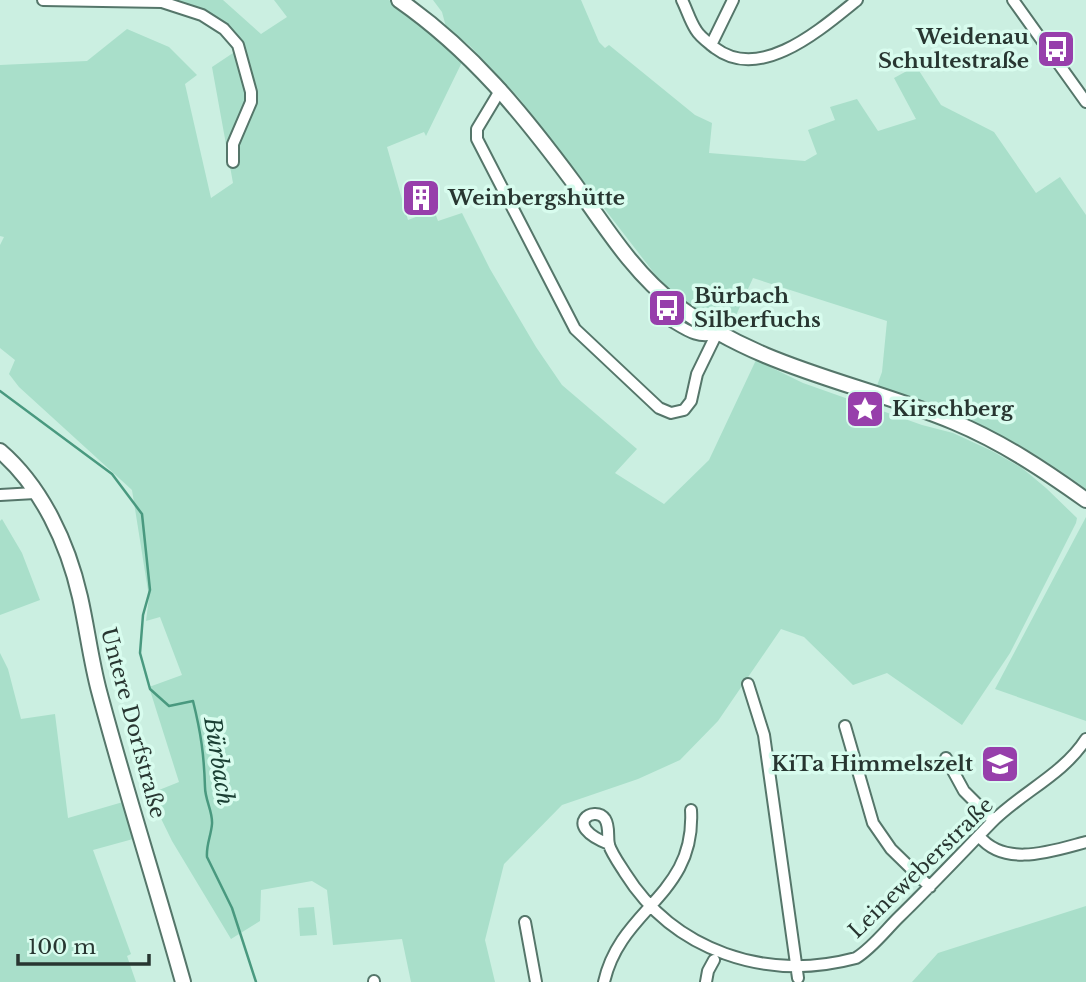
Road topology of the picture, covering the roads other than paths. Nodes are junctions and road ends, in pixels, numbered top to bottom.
1 (43, 0) edge
2 (399, 0) edge
3 (682, 0) edge
4 (733, 0) edge
5 (857, 0) edge
6 (1013, 0) edge
7 (711, 45) junction
8 (501, 89) junction
9 (1086, 102) edge
10 (233, 162) dead end
11 (668, 319) dead end
12 (718, 333) junction
13 (0, 451) edge
14 (35, 492) junction
15 (0, 495) edge
16 (1086, 500) edge
17 (748, 684) dead end
18 (845, 726) dead end
19 (1086, 739) edge
20 (946, 758) dead end
21 (691, 810) dead end
22 (993, 820) junction
23 (979, 836) junction
24 (1086, 842) edge
25 (609, 844) dead end
26 (930, 887) junction
27 (649, 907) junction
28 (525, 922) dead end
29 (714, 960) junction
30 (726, 965) dead end
31 (183, 982) edge
32 (536, 982) edge
33 (604, 982) edge
34 (706, 982) edge

1 - 10 street
2 - 8 street
3 - 7 street
4 - 7 street
5 - 7 street
6 - 9 street
8 - 12 street
8 - 12 street
11 - 12 street
12 - 16 street
13 - 14 street, Untere Dorfstraße
14 - 15 street
14 - 31 street, Untere Dorfstraße
17 - 26 street, Leineweberstraße
18 - 26 street
19 - 22 street, Leineweberstraße
20 - 22 street
21 - 27 street
22 - 23 street, Leineweberstraße
23 - 24 street
23 - 26 street, Leineweberstraße
25 - 27 street
27 - 29 street
27 - 33 street
28 - 32 street
29 - 30 street
29 - 34 street

